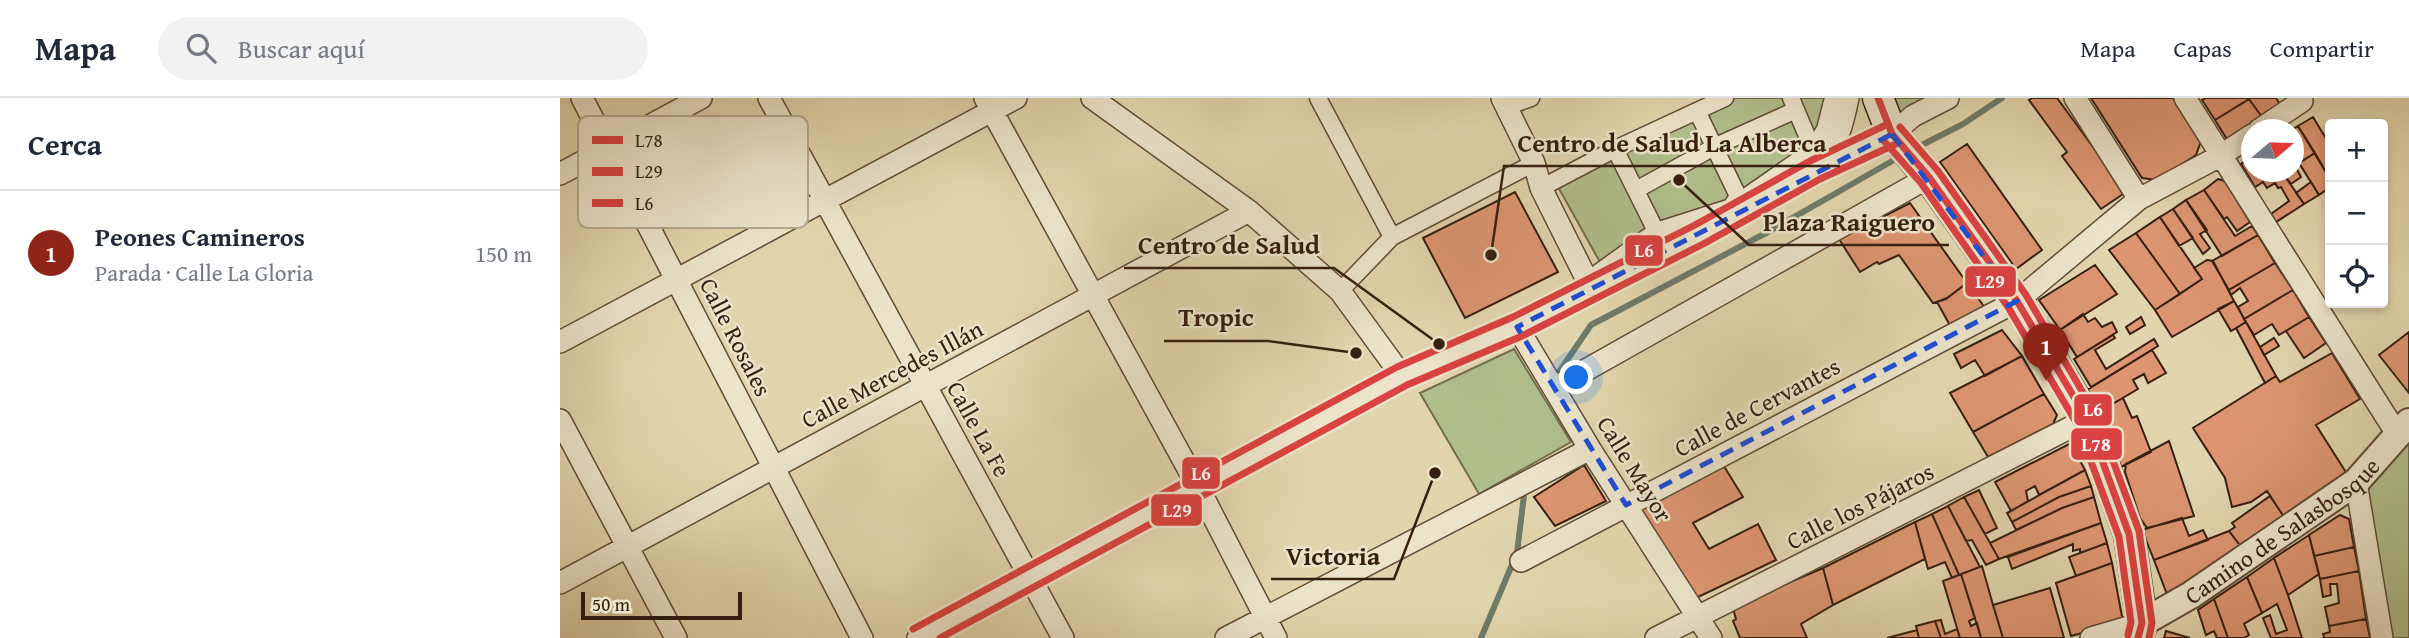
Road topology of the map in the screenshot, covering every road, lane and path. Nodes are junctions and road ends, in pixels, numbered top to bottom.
1 (582, 98) edge
2 (701, 98) edge
3 (769, 98) edge
4 (1016, 98) edge
5 (1092, 98) edge
6 (1318, 98) edge
7 (1531, 98) edge
8 (1725, 98) edge
9 (1833, 98) edge
10 (1848, 98) edge
11 (1878, 98) edge
12 (1948, 98) edge
13 (2075, 98) edge
14 (2185, 98) edge
15 (2302, 101) dead end
16 (1504, 102) edge
17 (988, 104) edge
18 (1794, 104) edge
19 (1697, 111) junction
20 (591, 116) edge
21 (668, 116) edge
22 (779, 116) edge
23 (2275, 119) edge
24 (1892, 134) junction
25 (2241, 142) edge
26 (1716, 146) junction
27 (1615, 149) junction
28 (2220, 156) junction
29 (1814, 160) junction
30 (1534, 163) junction
31 (578, 164) edge
32 (808, 169) edge
33 (560, 174) edge
34 (1929, 177) junction
35 (1541, 188) junction
36 (1636, 190) junction
37 (2139, 199) junction
38 (825, 200) junction
39 (1731, 207) junction
40 (808, 209) edge
41 (1249, 211) junction
42 (650, 228) edge
43 (772, 228) edge
44 (1656, 231) junction
45 (1392, 237) junction
46 (676, 279) junction
47 (1590, 285) junction
48 (1340, 291) junction
49 (1093, 295) junction
50 (2017, 301) junction
51 (1517, 327) junction
52 (560, 342) edge
53 (1402, 376) junction
54 (926, 386) junction
55 (1554, 388) junction
56 (2087, 419) junction
57 (560, 421) edge
58 (2403, 428) edge
59 (1590, 449) junction
60 (774, 468) junction
61 (2356, 482) junction
62 (1197, 485) junction
63 (1626, 505) junction
64 (627, 547) junction
65 (1521, 561) dead end
66 (1030, 576) junction
67 (560, 583) edge
68 (1265, 617) junction
69 (1698, 618) junction
70 (2140, 631) edge
71 (676, 638) edge
72 (862, 638) edge
73 (918, 638) edge
74 (1063, 638) edge
75 (1226, 638) edge
76 (1276, 638) edge
77 (1656, 638) edge
78 (1711, 638) edge
79 (2091, 638) edge
80 (2382, 638) edge

1 - 20 street, Calle Rosales
2 - 21 street
3 - 22 street, Calle La Fe
4 - 17 street
5 - 41 street
6 - 45 street
7 - 16 street
8 - 19 street
9 - 29 street
10 - 29 street
11 - 24 main road
12 - 24 street
13 - 37 street
14 - 28 street
15 - 23 street
16 - 30 street
17 - 38 street
17 - 49 street
18 - 26 street
18 - 29 street
19 - 26 street
19 - 27 street
24 - 29 street
24 - 34 main road
25 - 28 street, Calle de Cervantes
26 - 36 street
26 - 39 street
27 - 35 street
27 - 36 street
28 - 37 street, Calle de Cervantes
28 - 58 street
29 - 39 street
29 - 47 street
30 - 35 street
30 - 45 street
31 - 33 street
32 - 38 street, Calle La Fe
34 - 50 main road
34 - 55 street
35 - 47 street
36 - 44 street
37 - 50 street, Calle de Cervantes
38 - 40 street
38 - 54 street, Calle La Fe
39 - 44 street
41 - 48 street
41 - 49 street, Calle Mercedes Illán
42 - 46 street, Calle Rosales
43 - 46 street
44 - 47 street
45 - 48 street
46 - 52 street
46 - 60 street, Calle Rosales
47 - 51 street
48 - 53 street
49 - 54 street, Calle Mercedes Illán
49 - 62 street
50 - 56 main road
50 - 63 street, Calle de Cervantes
51 - 53 street
51 - 55 street, Calle Mayor
53 - 62 street
54 - 60 street, Calle Mercedes Illán
54 - 66 street, Calle La Fe
55 - 59 street, Calle Mayor
56 - 69 street, Calle los Pájaros
56 - 70 main road
57 - 64 street
58 - 61 street, Camino de Salasbosque
59 - 63 street, Calle Mayor
59 - 68 street
60 - 64 street, Calle Mercedes Illán
60 - 72 street, Calle Rosales
61 - 70 street, Camino de Salasbosque
61 - 80 street
62 - 66 street
62 - 68 street
63 - 65 street, Calle de Cervantes
63 - 69 street, Calle Mayor
64 - 67 street, Calle Mercedes Illán
64 - 71 street
66 - 73 street
66 - 74 street, Calle La Fe
68 - 75 street
68 - 76 street
69 - 77 street, Calle los Pájaros
69 - 78 street, Calle Mayor
70 - 79 street

